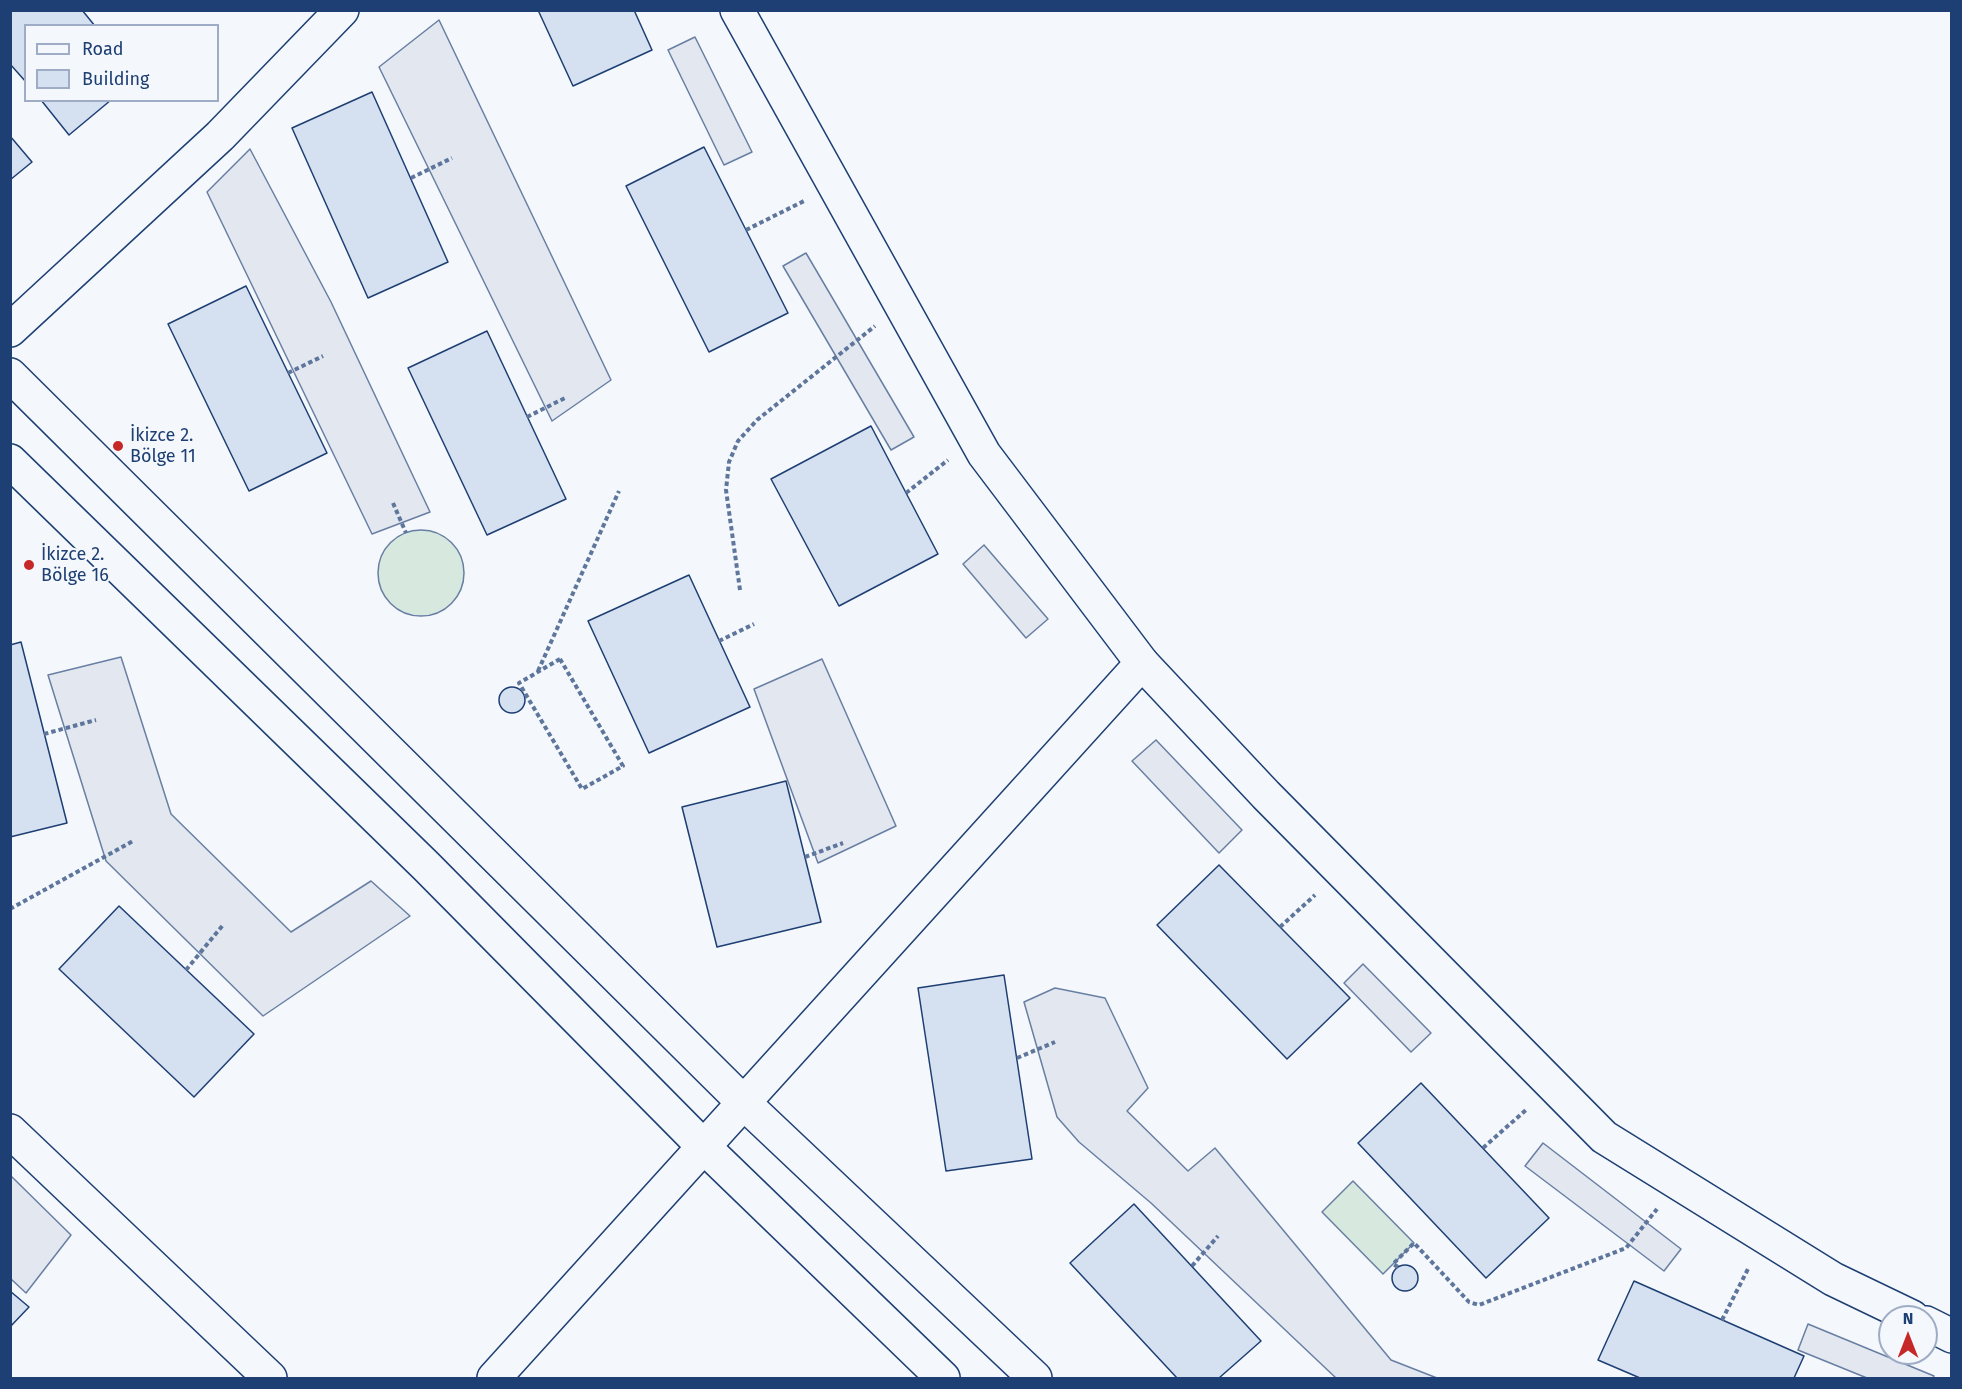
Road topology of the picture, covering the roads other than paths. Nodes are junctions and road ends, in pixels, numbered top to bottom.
1 (342, 10) edge
2 (737, 10) edge
3 (10, 330) edge
4 (10, 375) edge
5 (10, 461) edge
6 (1142, 663) junction
7 (744, 1103) junction
8 (10, 1131) edge
9 (704, 1147) junction
10 (1887, 1305) edge
11 (1938, 1329) edge
12 (1952, 1336) edge
13 (270, 1378) edge
14 (494, 1378) edge
15 (943, 1378) edge
16 (1035, 1378) edge

1 - 3 street
2 - 6 street
4 - 7 street
5 - 9 street
6 - 7 street
6 - 10 street
7 - 9 street
7 - 16 street
8 - 13 street
9 - 14 street
9 - 15 street
11 - 12 street

